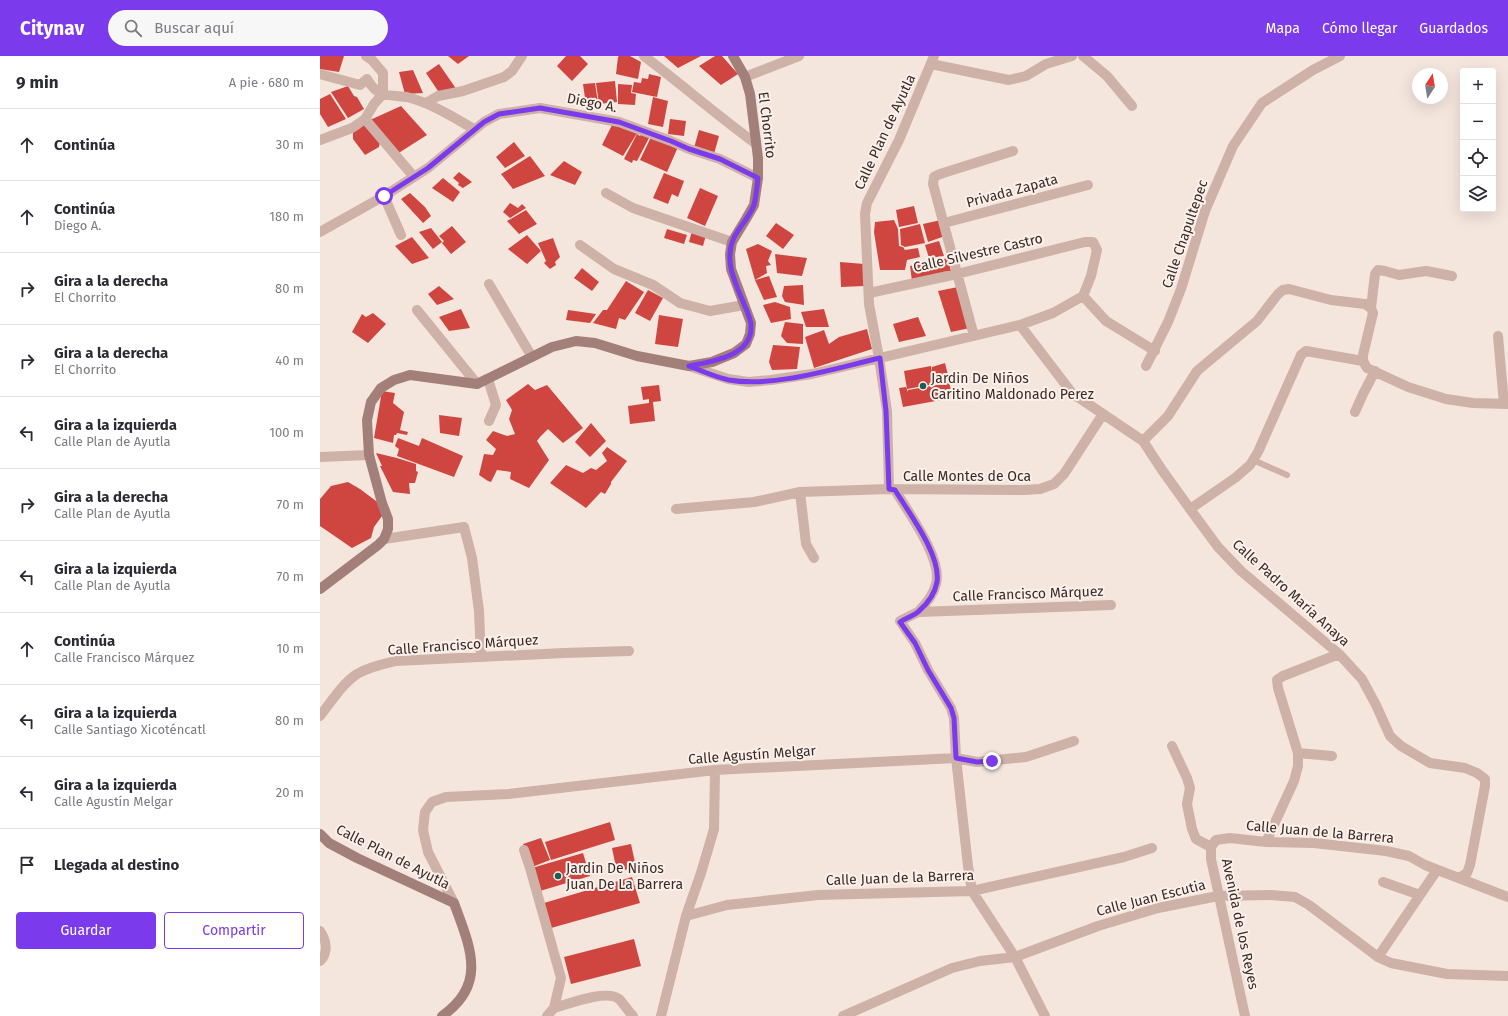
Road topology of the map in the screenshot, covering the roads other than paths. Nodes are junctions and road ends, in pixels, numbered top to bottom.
1 (366, 56) edge
2 (522, 56) edge
3 (644, 56) edge
4 (733, 56) edge
5 (799, 56) edge
6 (1072, 56) edge
7 (1083, 56) edge
8 (1340, 56) edge
9 (1059, 58) edge
10 (933, 60) edge
11 (320, 74) edge
12 (745, 76) junction
13 (383, 94) junction
14 (426, 103) junction
15 (1132, 106) dead end
16 (365, 119) junction
17 (474, 129) junction
18 (320, 140) edge
19 (755, 143) junction
20 (1013, 151) dead end
21 (414, 177) junction
22 (758, 178) junction
23 (1088, 186) dead end
24 (606, 193) dead end
25 (384, 196) junction
26 (944, 223) junction
27 (320, 232) edge
28 (401, 235) dead end
29 (732, 242) junction
30 (580, 246) dead end
31 (957, 274) junction
32 (1452, 276) dead end
33 (489, 284) dead end
34 (869, 293) junction
35 (1083, 296) junction
36 (744, 306) junction
37 (1371, 308) junction
38 (416, 310) dead end
39 (1020, 325) junction
40 (974, 336) junction
41 (1498, 336) dead end
42 (1155, 351) junction
43 (532, 357) junction
44 (880, 358) junction
45 (1363, 362) junction
46 (689, 366) junction
47 (1146, 366) dead end
48 (1375, 371) junction
49 (488, 379) junction
50 (477, 384) junction
51 (1506, 404) edge
52 (1356, 412) dead end
53 (1103, 414) junction
54 (489, 421) dead end
55 (1143, 441) junction
56 (369, 455) junction
57 (320, 457) edge
58 (1253, 460) junction
59 (1287, 475) dead end
60 (892, 490) junction
61 (800, 492) junction
62 (676, 509) dead end
63 (1190, 509) junction
64 (384, 539) junction
65 (814, 558) dead end
66 (320, 590) edge
67 (1111, 605) dead end
68 (918, 612) junction
69 (629, 651) dead end
70 (1338, 654) junction
71 (481, 657) junction
72 (320, 716) edge
73 (1074, 741) dead end
74 (1172, 746) dead end
75 (1298, 753) junction
76 (1332, 756) dead end
77 (956, 758) junction
78 (715, 770) junction
79 (320, 834) edge
80 (1266, 842) junction
81 (1214, 843) junction
82 (1152, 848) dead end
83 (524, 850) dead end
84 (1437, 870) junction
85 (1459, 878) junction
86 (1383, 882) dead end
87 (972, 891) junction
88 (1420, 895) junction
89 (1218, 896) junction
90 (1508, 897) edge
91 (454, 903) junction
92 (686, 916) junction
93 (320, 931) edge
94 (1378, 956) junction
95 (1015, 957) junction
96 (320, 961) edge
97 (1508, 976) edge
98 (554, 1008) junction
99 (442, 1016) edge
100 (547, 1016) edge
101 (634, 1016) edge
102 (661, 1016) edge
103 (843, 1016) edge
104 (1045, 1016) edge
105 (1245, 1016) edge

1 - 13 street
2 - 14 street
3 - 19 street
4 - 12 street, El Chorrito
5 - 12 street
6 - 9 street, Calle Plan de Ayutla
7 - 15 street
8 - 42 street, Calle Chapultepec
9 - 10 street, Calle Plan de Ayutla
10 - 34 street, Calle Plan de Ayutla
11 - 13 street
12 - 19 street, El Chorrito
13 - 14 street
13 - 16 street
14 - 17 street
16 - 18 street
16 - 21 street
17 - 21 street, Diego A.
17 - 22 street, Diego A.
19 - 22 street, El Chorrito
20 - 26 street
21 - 25 street, Diego A.
22 - 29 street, El Chorrito
23 - 26 street, Privada Zapata
24 - 29 street
25 - 27 street, Diego A.
25 - 28 street
26 - 31 street
29 - 36 street, El Chorrito
30 - 36 street
31 - 34 street, Calle Silvestre Castro
31 - 35 street, Calle Silvestre Castro
31 - 40 street
32 - 37 street
33 - 43 street
34 - 44 street, Calle Plan de Ayutla
35 - 39 street
35 - 42 street
36 - 46 street, El Chorrito
37 - 45 street
37 - 55 street
38 - 50 street
39 - 40 street
39 - 53 street, Calle Padro María Anaya
40 - 44 street
41 - 51 street
42 - 47 street, Calle Chapultepec
43 - 46 street
43 - 49 street
44 - 46 street
44 - 60 street, Calle Plan de Ayutla
45 - 48 street
45 - 58 street
48 - 51 street
48 - 52 street
49 - 50 street
49 - 54 street
50 - 56 street
53 - 55 street, Calle Padro María Anaya
53 - 60 street, Calle Montes de Oca
55 - 63 street, Calle Padro María Anaya
56 - 57 street
56 - 64 street
58 - 59 lane
58 - 63 street
60 - 61 street, Calle Montes de Oca
60 - 68 street, Calle Plan de Ayutla
61 - 62 street, Calle Montes de Oca
61 - 65 street
63 - 70 street, Calle Padro María Anaya
64 - 66 street
64 - 71 street
67 - 68 street, Calle Francisco Márquez
68 - 77 street, Calle Francisco Márquez
69 - 71 street, Calle Francisco Márquez
70 - 75 street
70 - 85 street, Calle Padro María Anaya
71 - 72 street, Calle Francisco Márquez
73 - 77 street, Calle Agustín Melgar
74 - 81 street
75 - 76 street
75 - 80 street
77 - 78 street, Calle Agustín Melgar
77 - 87 street
78 - 91 street, Calle Agustín Melgar
78 - 92 street
79 - 91 street, Calle Plan de Ayutla
80 - 81 street, Calle Juan de la Barrera
80 - 84 street, Calle Juan de la Barrera
81 - 89 street, Avenida de los Reyes
82 - 87 street, Calle Juan de la Barrera
83 - 98 street
84 - 85 street, Calle Juan de la Barrera
84 - 88 street
85 - 90 street, Calle Juan de la Barrera
86 - 88 street
87 - 92 street, Calle Juan de la Barrera
87 - 95 street
88 - 94 street
89 - 94 street, Calle Juan Escutia
89 - 95 street, Calle Juan Escutia
89 - 105 street, Avenida de los Reyes
91 - 99 street
92 - 102 street
93 - 96 street
94 - 97 street, Calle Juan Escutia
95 - 103 street, Calle Juan Escutia
95 - 104 street
98 - 100 street
98 - 101 street

